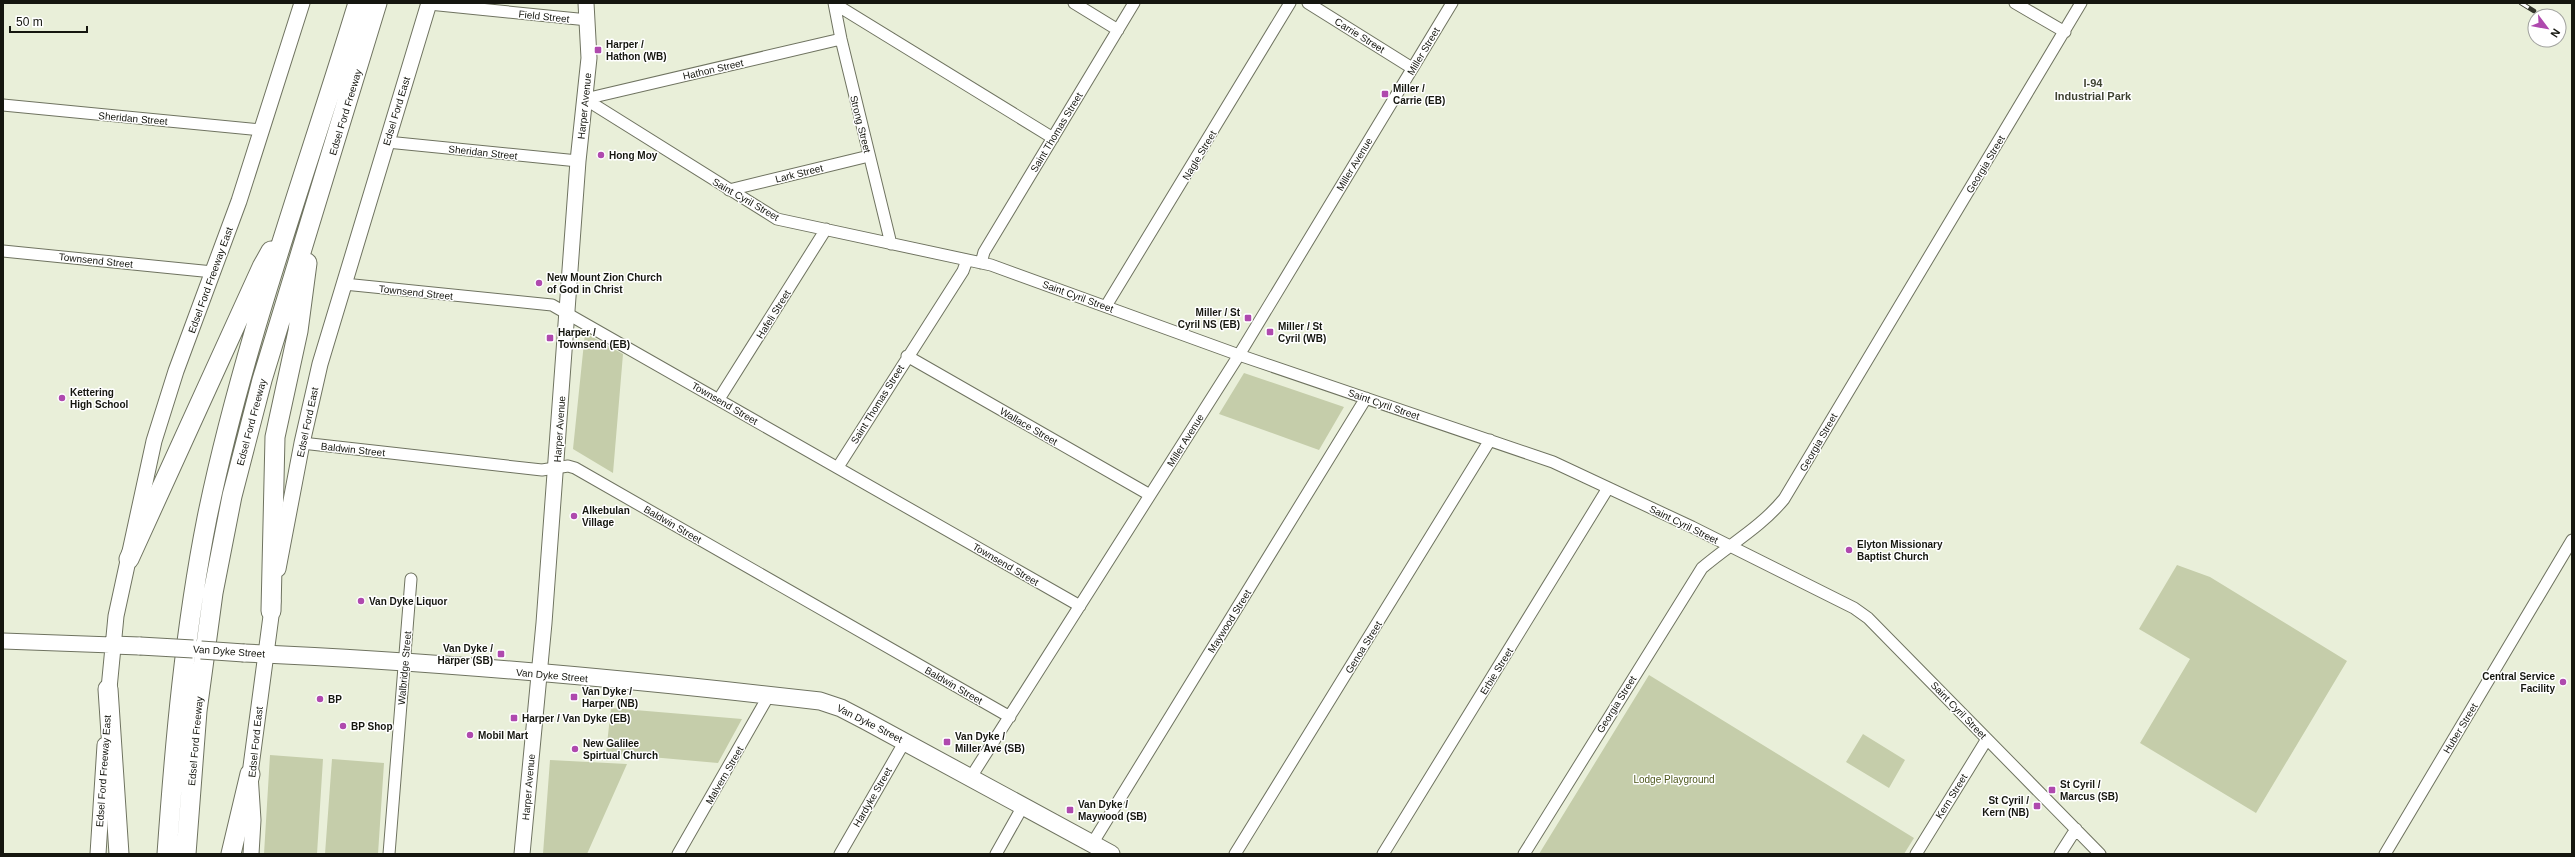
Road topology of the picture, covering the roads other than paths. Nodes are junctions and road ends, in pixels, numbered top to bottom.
1 (302, 3) edge
2 (358, 3) edge
3 (378, 3) edge
4 (429, 3) edge
5 (586, 3) edge
6 (835, 3) edge
7 (1074, 3) edge
8 (1134, 3) edge
9 (1290, 3) edge
10 (1308, 3) edge
11 (1452, 3) edge
12 (2015, 3) edge
13 (2081, 3) edge
14 (588, 20) junction
15 (1118, 30) junction
16 (2065, 32) junction
17 (841, 39) junction
18 (1412, 68) junction
19 (585, 99) junction
20 (1393, 100) joint
21 (3, 105) edge
22 (262, 130) junction
23 (1053, 138) junction
24 (387, 142) junction
25 (869, 156) junction
26 (578, 161) junction
27 (729, 190) junction
28 (288, 224) junction
29 (311, 224) junction
30 (826, 230) junction
31 (891, 244) junction
32 (3, 251) edge
33 (967, 260) junction
34 (981, 263) junction
35 (213, 272) junction
36 (344, 284) junction
37 (1106, 306) junction
38 (567, 312) junction
39 (1239, 355) junction
40 (908, 356) junction
41 (1366, 398) junction
42 (719, 399) junction
43 (1490, 440) junction
44 (302, 443) junction
45 (838, 467) junction
46 (556, 468) junction
47 (1608, 488) junction
48 (1150, 495) junction
49 (2572, 540) edge
50 (1728, 545) junction
51 (128, 559) junction
52 (411, 578) dead end
53 (1080, 606) junction
54 (271, 611) junction
55 (3, 641) edge
56 (112, 645) junction
57 (266, 654) junction
58 (404, 662) junction
59 (539, 673) junction
60 (108, 689) junction
61 (769, 695) junction
62 (1010, 717) junction
63 (1987, 739) junction
64 (905, 741) junction
65 (250, 774) junction
66 (971, 777) junction
67 (1023, 806) junction
68 (2076, 829) junction
69 (1092, 844) junction
70 (98, 854) edge
71 (119, 854) edge
72 (167, 854) edge
73 (186, 854) edge
74 (231, 854) edge
75 (250, 854) edge
76 (389, 854) edge
77 (522, 854) edge
78 (678, 854) edge
79 (840, 854) edge
80 (996, 854) edge
81 (1111, 854) edge
82 (1236, 854) edge
83 (1383, 854) edge
84 (1524, 854) edge
85 (1916, 854) edge
86 (2060, 854) edge
87 (2100, 854) edge
88 (2385, 854) edge

1 - 22 street, Edsel Ford Freeway East
2 - 28 highway, Edsel Ford Freeway
3 - 29 highway, Edsel Ford Freeway
4 - 14 street, Field Street
4 - 24 street, Edsel Ford East
5 - 14 street, Harper Avenue
6 - 17 street, Strong Street
6 - 23 street
7 - 15 street
8 - 15 street, Saint Thomas Street
9 - 37 street, Nagle Street
10 - 18 street, Carrie Street
11 - 18 street, Miller Street
12 - 16 street
13 - 16 street, Georgia Street
14 - 19 street, Harper Avenue
15 - 23 street, Saint Thomas Street
16 - 50 street, Georgia Street
17 - 19 street, Hathon Street
17 - 25 street, Strong Street
18 - 20 street, Miller Street
19 - 26 street, Harper Avenue
19 - 27 street, Saint Cyril Street
20 - 39 street, Miller Avenue
21 - 22 street, Sheridan Street
22 - 35 street, Edsel Ford Freeway East
23 - 34 street, Saint Thomas Street
24 - 26 street, Sheridan Street
24 - 36 street, Edsel Ford East
25 - 27 street, Lark Street
25 - 31 street, Strong Street
26 - 38 street, Harper Avenue
27 - 30 street, Saint Cyril Street
28 - 51 highway
28 - 72 highway, Edsel Ford Freeway
29 - 54 highway
29 - 73 highway, Edsel Ford Freeway
30 - 31 street, Saint Cyril Street
30 - 42 street, Hafeli Street
31 - 33 street, Saint Cyril Street
32 - 35 street, Townsend Street
33 - 34 street, Saint Cyril Street
33 - 40 street, Saint Thomas Street
34 - 37 street, Saint Cyril Street
35 - 51 street, Edsel Ford Freeway East
36 - 38 street, Townsend Street
36 - 44 street, Edsel Ford East
37 - 39 street, Saint Cyril Street
38 - 42 street, Townsend Street
38 - 46 street, Harper Avenue
39 - 41 street, Saint Cyril Street
39 - 48 street, Miller Avenue
40 - 45 street, Saint Thomas Street
40 - 48 street, Wallace Street
41 - 43 street, Saint Cyril Street
41 - 69 street, Maywood Street
42 - 45 street, Townsend Street
43 - 47 street, Saint Cyril Street
43 - 82 street, Genoa Street
44 - 46 street, Baldwin Street
44 - 54 street, Edsel Ford East
45 - 53 street, Townsend Street
46 - 59 street, Harper Avenue
46 - 62 street, Baldwin Street
47 - 50 street, Saint Cyril Street
47 - 83 street, Erbie Street
48 - 53 street, Miller Avenue
49 - 88 street, Huber Street
50 - 63 street, Saint Cyril Street
50 - 84 street, Georgia Street
51 - 56 street, Edsel Ford Freeway East
52 - 58 street, Walbridge Street
53 - 62 street, Miller Avenue
54 - 57 street, Edsel Ford East
55 - 56 street, Van Dyke Street
56 - 57 main road, Van Dyke Street, bridge
56 - 60 street, Edsel Ford Freeway East
57 - 58 main road, Van Dyke Street
57 - 65 street, Edsel Ford East
58 - 59 main road, Van Dyke Street
58 - 76 street, Walbridge Street
59 - 61 main road, Van Dyke Street
59 - 77 street, Harper Avenue
60 - 70 street, Edsel Ford Freeway East
60 - 71 highway
61 - 64 main road, Van Dyke Street
61 - 78 street, Malvern Street
62 - 66 street, Miller Avenue
63 - 68 street, Saint Cyril Street
63 - 85 street, Kern Street
64 - 66 main road, Van Dyke Street
64 - 79 street, Hardyke Street
65 - 74 highway
65 - 75 street, Edsel Ford East
66 - 67 main road, Van Dyke Street
67 - 69 main road, Van Dyke Street
67 - 80 street
68 - 86 street
68 - 87 street, Saint Cyril Street
69 - 81 main road, Van Dyke Street

